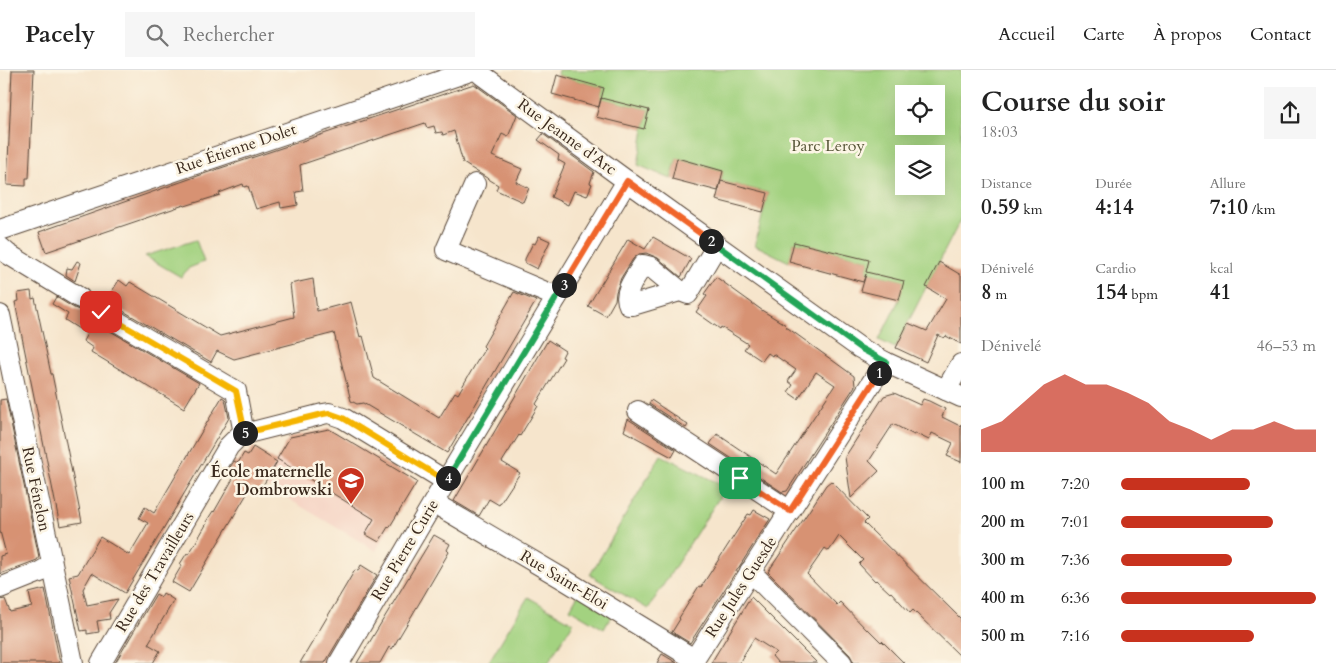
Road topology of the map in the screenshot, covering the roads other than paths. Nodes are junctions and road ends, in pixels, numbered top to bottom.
1 (473, 70) edge
2 (477, 70) edge
3 (627, 181) junction
4 (475, 184) dead end
5 (0, 230) edge
6 (717, 245) junction
7 (0, 246) edge
8 (680, 291) dead end
9 (557, 297) junction
10 (80, 298) dead end
11 (101, 312) dead end
12 (0, 315) edge
13 (886, 362) junction
14 (961, 364) edge
15 (7, 384) edge
16 (953, 393) edge
17 (638, 412) dead end
18 (244, 434) junction
19 (446, 481) junction
20 (434, 503) junction
21 (790, 511) junction
22 (52, 566) junction
23 (750, 571) junction
24 (0, 588) edge
25 (693, 661) edge
26 (72, 663) edge
27 (101, 663) edge
28 (339, 663) edge
29 (842, 663) edge

1 - 5 street, Rue Étienne Dolet
2 - 3 street, Rue Jeanne d'Arc
3 - 6 street, Rue Jeanne d'Arc
3 - 9 street, Rue Pierre Curie
4 - 9 street
6 - 8 street
6 - 13 street, Rue Jeanne d'Arc
7 - 10 street
9 - 19 street, Rue Pierre Curie
11 - 18 street
12 - 15 street, Rue Fénelon
13 - 16 street, Rue Jeanne d'Arc
13 - 21 street, Rue Jules Guesde
14 - 16 street
15 - 22 street, Rue Fénelon
17 - 21 street
18 - 19 street
18 - 27 street, Rue des Travailleurs
19 - 20 street, Rue Pierre Curie
20 - 25 street, Rue Saint-Eloi
20 - 28 street, Rue Pierre Curie
21 - 23 street, Rue Jules Guesde
22 - 24 street
22 - 26 street, Rue Fénelon
23 - 25 street, Rue Jules Guesde
23 - 29 street

